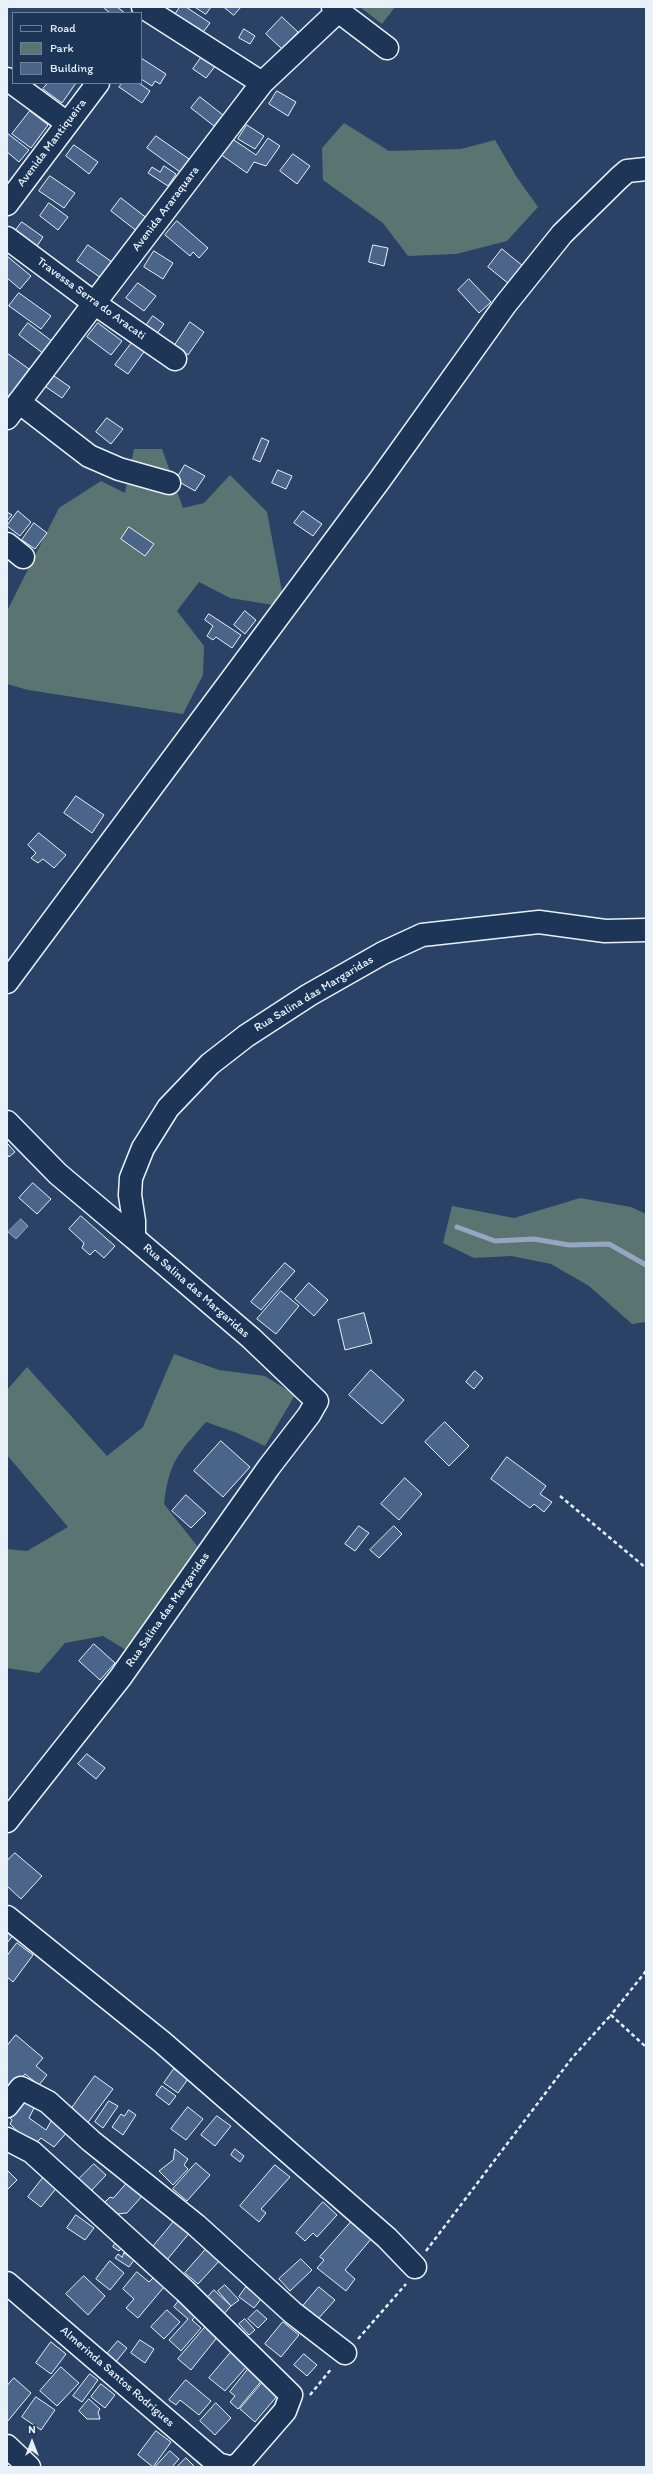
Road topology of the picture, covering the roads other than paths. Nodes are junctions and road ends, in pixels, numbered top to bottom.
1 (334, 8) edge
2 (148, 14) edge
3 (387, 48) dead end
4 (262, 83) junction
5 (14, 84) edge
6 (97, 84) edge
7 (67, 123) junction
8 (646, 169) edge
9 (7, 204) edge
10 (7, 238) edge
11 (94, 303) junction
12 (175, 359) dead end
13 (13, 410) edge
14 (169, 483) dead end
15 (646, 930) edge
16 (7, 982) edge
17 (7, 1122) edge
18 (134, 1238) junction
19 (7, 1820) edge
20 (7, 1917) edge
21 (7, 2106) edge
22 (7, 2139) edge
23 (415, 2267) road end
24 (7, 2283) edge
25 (345, 2353) road end
26 (7, 2446) edge
27 (29, 2467) edge
28 (231, 2467) edge

1 - 3 street
1 - 4 street, Avenida Araraquara
2 - 4 street
4 - 11 street, Avenida Araraquara
5 - 7 street
6 - 7 street, Avenida Mantiqueira
7 - 9 street, Avenida Mantiqueira
8 - 16 street
10 - 11 street, Travessa Serra do Aracati
11 - 12 street, Travessa Serra do Aracati
11 - 13 street, Avenida Araraquara
13 - 14 street
15 - 18 street, Rua Salina das Margaridas
17 - 18 street
18 - 19 street, Rua Salina das Margaridas
20 - 23 street
21 - 25 street
22 - 28 street
24 - 28 street, Almerinda Santos Rodrigues
26 - 27 street

